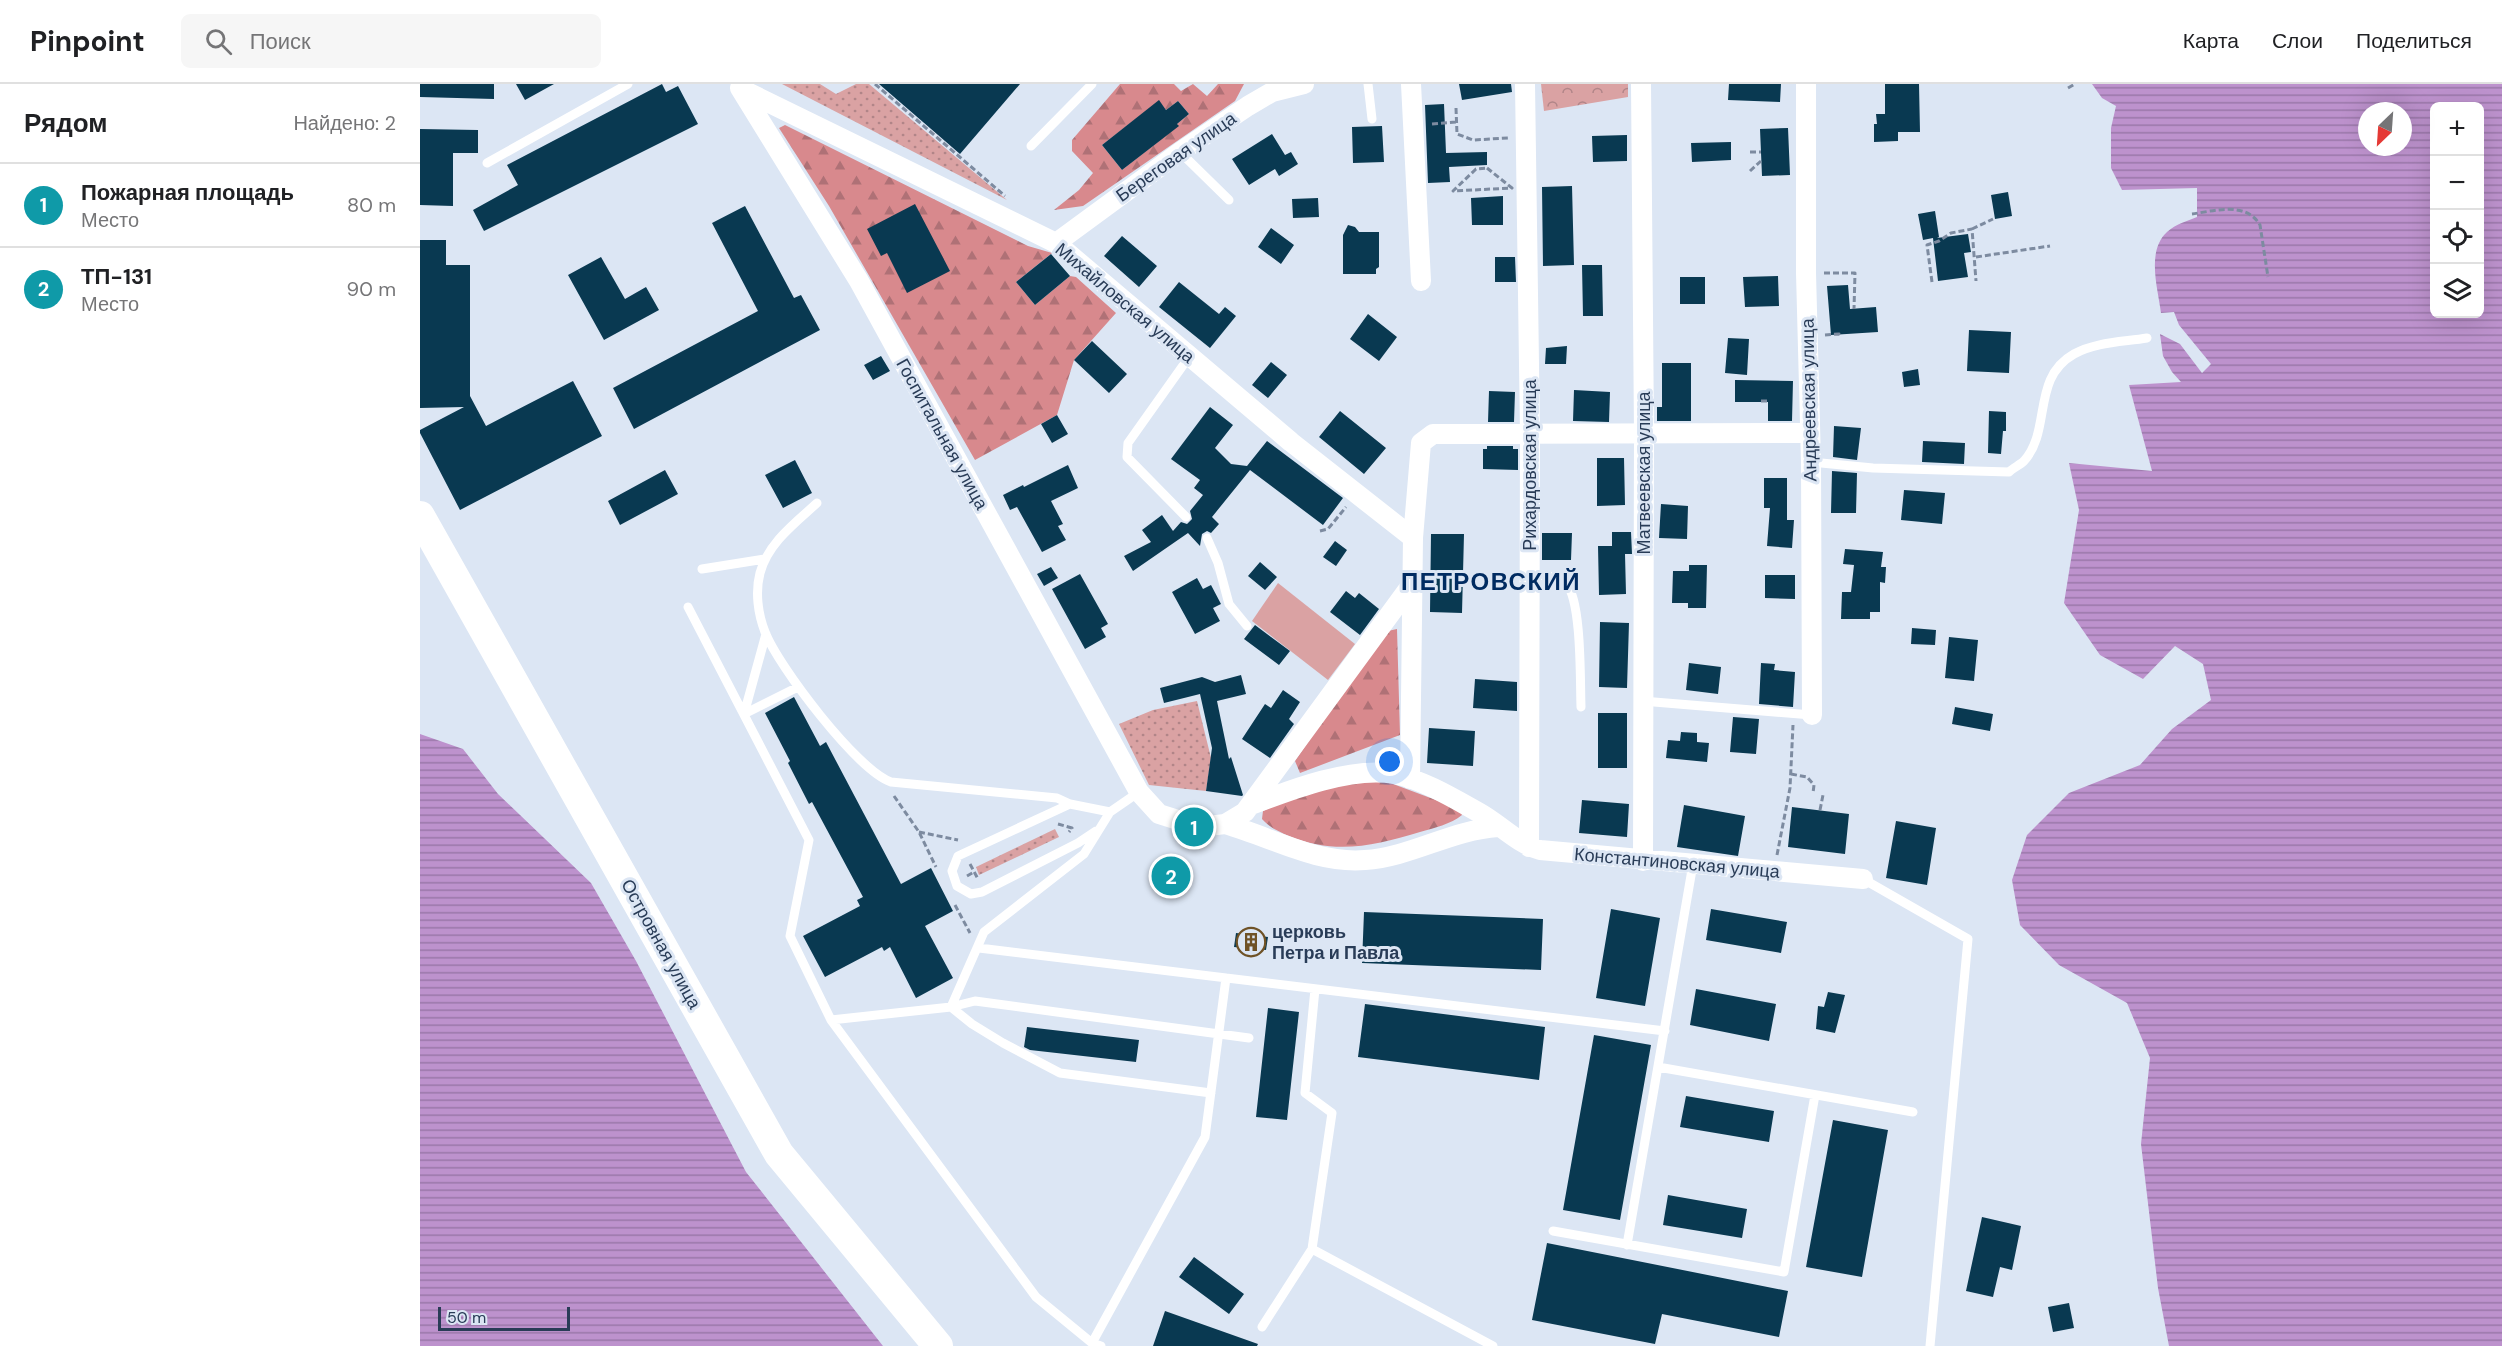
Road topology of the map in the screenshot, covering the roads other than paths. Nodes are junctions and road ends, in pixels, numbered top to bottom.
1 (628, 84) edge
2 (1092, 84) edge
3 (1304, 84) edge
4 (1368, 84) edge
5 (1412, 84) edge
6 (1526, 84) edge
7 (1641, 84) edge
8 (1806, 84) edge
9 (736, 86) edge
10 (1270, 88) edge
11 (1372, 119) dead end
12 (1031, 146) dead end
13 (1180, 152) junction
14 (487, 163) dead end
15 (1229, 200) dead end
16 (1056, 243) junction
17 (1421, 281) dead end
18 (2147, 338) dead end
19 (1189, 357) junction
20 (1644, 433) junction
21 (1809, 433) junction
22 (1530, 434) junction
23 (1811, 462) junction
24 (817, 503) dead end
25 (420, 516) edge
26 (1186, 517) dead end
27 (1207, 538) dead end
28 (1413, 538) junction
29 (765, 559) junction
30 (702, 569) dead end
31 (1530, 575) junction
32 (1412, 584) junction
33 (688, 608) dead end
34 (1247, 626) dead end
35 (765, 634) junction
36 (798, 687) junction
37 (1642, 701) junction
38 (1581, 707) dead end
39 (744, 714) junction
40 (1802, 714) joint
41 (1410, 779) junction
42 (1138, 792) junction
43 (1070, 804) junction
44 (1251, 805) junction
45 (1110, 812) junction
46 (1225, 824) junction
47 (1498, 826) junction
48 (1099, 830) junction
49 (1529, 847) junction
50 (1642, 861) junction
51 (1692, 864) junction
52 (1863, 879) joint
53 (978, 948) junction
54 (1226, 978) junction
55 (1315, 989) junction
56 (951, 1006) junction
57 (831, 1020) junction
58 (1665, 1031) junction
59 (1219, 1034) junction
60 (1249, 1038) dead end
61 (1658, 1067) junction
62 (1211, 1093) junction
63 (1815, 1095) junction
64 (1912, 1112) dead end
65 (1553, 1232) dead end
66 (1627, 1245) junction
67 (1312, 1249) junction
68 (1262, 1327) dead end
69 (1096, 1344) edge
70 (938, 1346) edge
71 (1493, 1346) edge
72 (1929, 1346) edge

1 - 14 lane
2 - 12 lane
3 - 10 street, Береговая улица
4 - 11 lane
5 - 17 street
6 - 22 street, Рихардовская улица
7 - 20 street, Матвеевская улица
8 - 21 street, Андреевская улица
9 - 16 street, Михайловская улица
9 - 42 street, Госпитальная улица
10 - 13 street, Береговая улица
13 - 15 lane
13 - 16 street, Береговая улица
16 - 19 street, Михайловская улица
18 - 23 lane
19 - 26 lane
19 - 28 street, Михайловская улица
20 - 21 street
20 - 22 street
20 - 37 street, Матвеевская улица
21 - 23 street, Андреевская улица
22 - 28 street
22 - 31 street, Рихардовская улица
23 - 40 street, Андреевская улица
24 - 29 lane
25 - 70 main road, Островная улица
27 - 34 lane
28 - 32 street
29 - 30 lane
29 - 35 lane
31 - 38 lane
31 - 49 street, Рихардовская улица
32 - 41 street
32 - 44 street
33 - 39 lane
35 - 36 lane
35 - 39 lane
36 - 39 lane
36 - 43 lane
37 - 40 lane
37 - 50 street, Матвеевская улица
39 - 57 lane
41 - 44 street, Константиновская улица
41 - 47 street, Константиновская улица
42 - 45 lane
42 - 46 street, Госпитальная улица
43 - 45 lane
43 - 48 lane
44 - 46 street
45 - 48 lane
46 - 47 street
47 - 49 street, Константиновская улица
48 - 53 lane
49 - 50 street, Константиновская улица
50 - 51 street, Константиновская улица
51 - 52 street, Константиновская улица
51 - 58 lane
52 - 72 lane
53 - 54 lane
53 - 56 lane
54 - 55 lane
54 - 59 lane
55 - 58 lane
55 - 67 lane
56 - 57 lane
56 - 59 lane
56 - 62 lane
57 - 69 lane
58 - 61 lane
59 - 60 lane
59 - 62 lane
61 - 63 lane
61 - 66 lane
62 - 69 lane
63 - 64 lane
63 - 66 lane
65 - 66 lane
67 - 68 lane
67 - 71 lane

